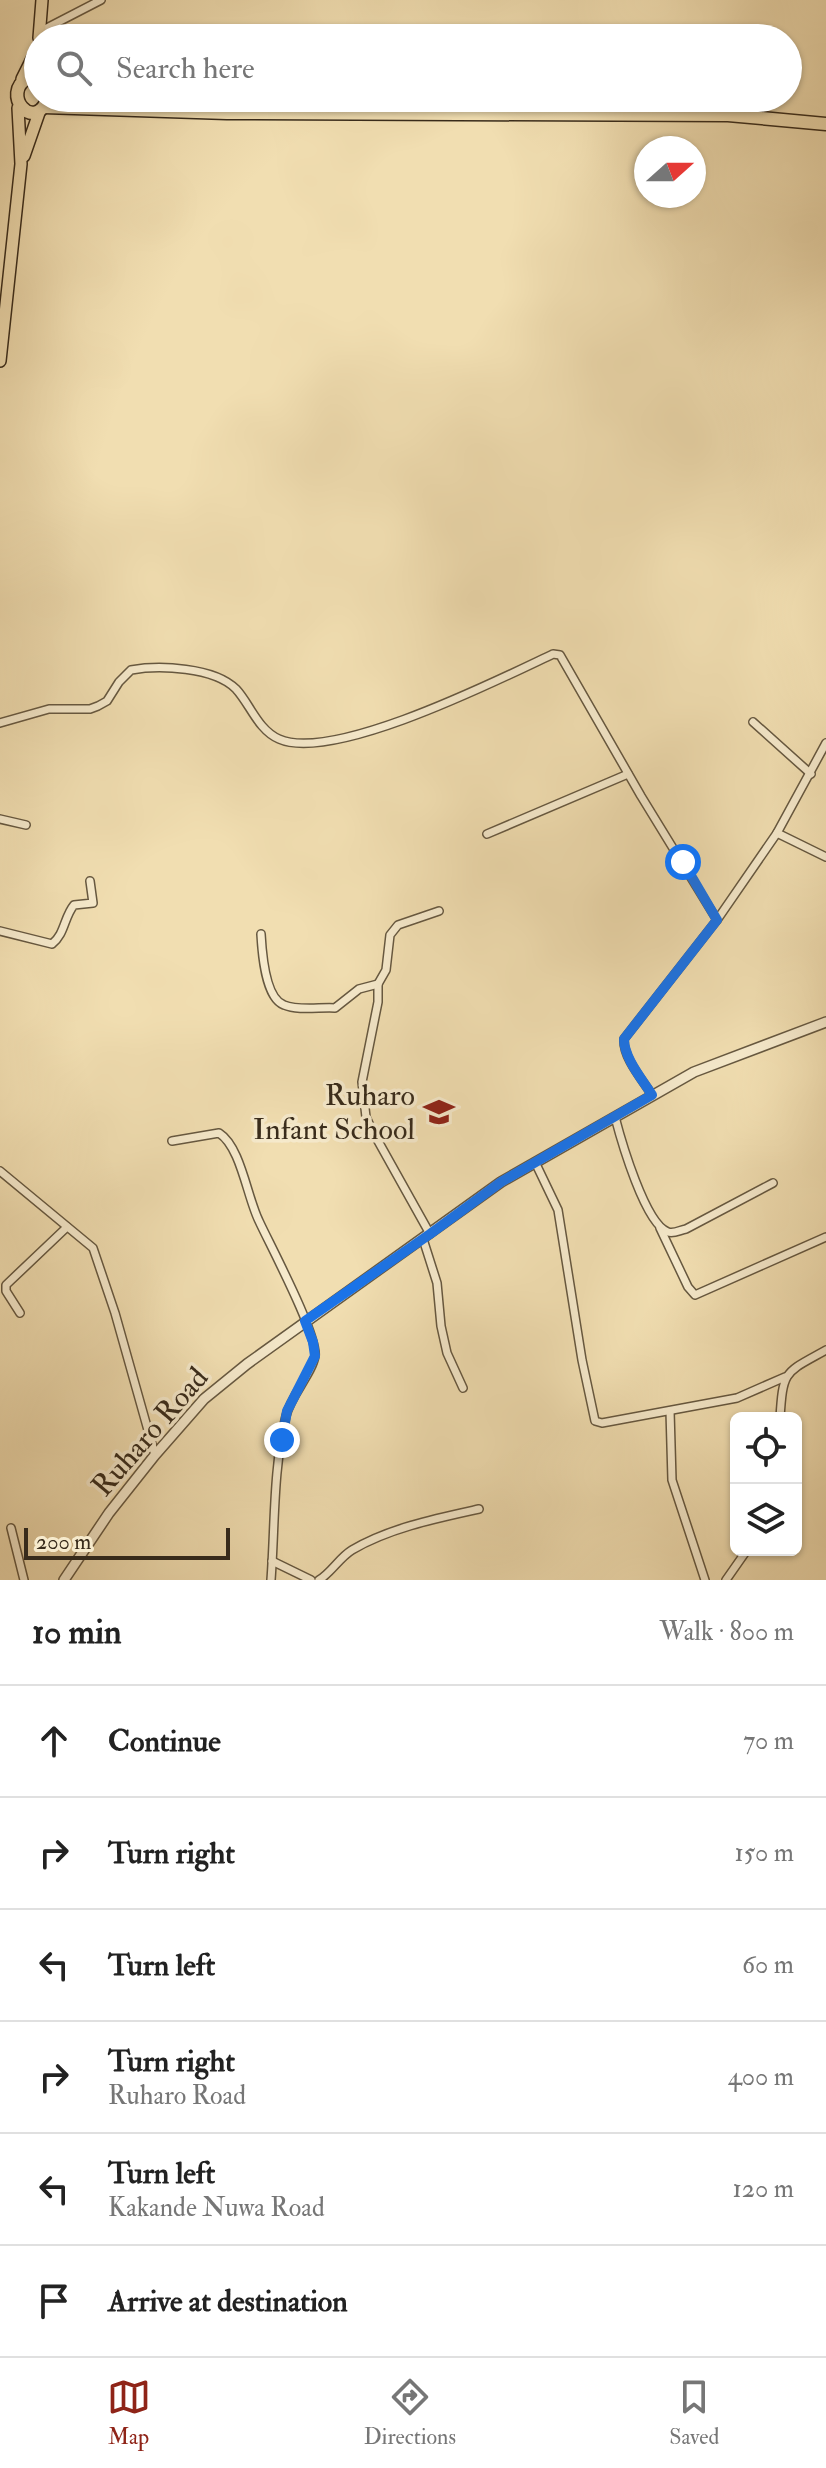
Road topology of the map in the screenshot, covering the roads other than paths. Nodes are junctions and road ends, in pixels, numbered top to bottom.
1 (42, 0) edge
2 (101, 0) edge
3 (40, 24) edge
4 (58, 24) edge
5 (24, 73) edge
6 (24, 81) edge
7 (19, 82) junction
8 (0, 85) edge
9 (0, 101) edge
10 (16, 106) junction
11 (24, 110) edge
12 (41, 112) edge
13 (245, 112) edge
14 (789, 112) edge
15 (826, 117) edge
16 (826, 124) edge
17 (21, 164) junction
18 (5, 270) edge
19 (0, 361) edge
20 (753, 722) dead end
21 (0, 723) edge
22 (826, 743) edge
23 (628, 774) junction
24 (811, 774) junction
25 (0, 819) edge
26 (26, 825) dead end
27 (777, 833) junction
28 (487, 834) dead end
29 (826, 857) edge
30 (90, 881) dead end
31 (439, 911) dead end
32 (717, 920) junction
33 (0, 931) edge
34 (261, 934) dead end
35 (378, 984) junction
36 (825, 1026) edge
37 (652, 1095) junction
38 (615, 1117) junction
39 (172, 1141) dead end
40 (535, 1162) junction
41 (0, 1171) edge
42 (773, 1183) dead end
43 (659, 1226) junction
44 (67, 1227) junction
45 (427, 1237) junction
46 (826, 1237) edge
47 (20, 1313) dead end
48 (305, 1321) junction
49 (826, 1350) edge
50 (785, 1377) junction
51 (463, 1388) dead end
52 (670, 1411) junction
53 (781, 1412) edge
54 (155, 1455) junction
55 (479, 1509) dead end
56 (11, 1528) dead end
57 (743, 1556) edge
58 (272, 1561) junction
59 (24, 1580) edge
60 (64, 1580) edge
61 (271, 1580) edge
62 (311, 1580) edge
63 (319, 1580) edge
64 (705, 1580) edge
65 (726, 1580) edge

1 - 3 main road
2 - 4 street
5 - 7 main road
6 - 7 highway
7 - 8 highway
7 - 10 highway
9 - 10 highway
10 - 11 highway
10 - 17 main road
12 - 17 main road
13 - 16 highway
14 - 15 highway
17 - 18 main road
18 - 19 main road
20 - 24 street
21 - 23 street
22 - 24 street
23 - 28 street
23 - 32 street
24 - 27 street
25 - 26 street
27 - 29 street
27 - 32 street
30 - 33 street
31 - 35 street
32 - 37 street
34 - 35 street
35 - 45 street
36 - 37 street, Ruharo Road
37 - 38 street, Ruharo Road
38 - 40 street, Ruharo Road
38 - 43 street
39 - 48 street
40 - 45 street, Ruharo Road
40 - 52 street
41 - 44 street
42 - 43 street
43 - 46 street
44 - 47 street
44 - 54 street
45 - 48 street, Ruharo Road
45 - 51 street
48 - 54 street, Ruharo Road
48 - 58 street
49 - 50 street
50 - 52 street
50 - 53 street
52 - 64 street
54 - 60 street, Ruharo Road
55 - 63 street
56 - 59 street
57 - 65 street
58 - 61 street
58 - 62 street

